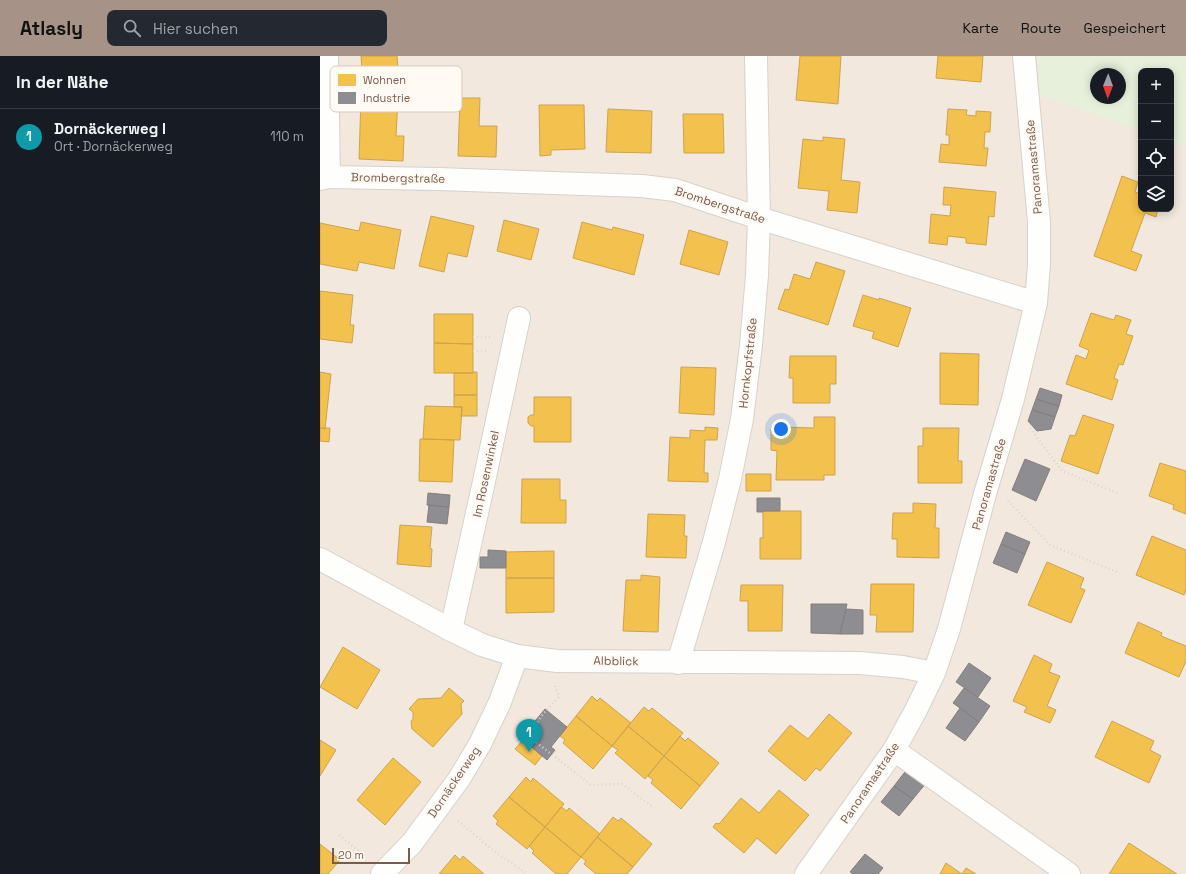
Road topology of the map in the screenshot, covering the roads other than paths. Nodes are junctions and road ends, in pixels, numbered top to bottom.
1 (327, 56) edge
2 (756, 56) edge
3 (1024, 56) edge
4 (325, 178) edge
5 (759, 218) junction
6 (1036, 303) junction
7 (519, 318) dead end
8 (320, 559) edge
9 (451, 630) junction
10 (517, 656) junction
11 (678, 663) junction
12 (934, 673) junction
13 (894, 750) junction
14 (383, 873) edge
15 (806, 874) edge
16 (1069, 874) edge

1 - 4 street
2 - 5 street, Hornkopfstraße
3 - 6 street, Panoramastraße
4 - 5 street, Brombergstraße
5 - 6 street, Brombergstraße
5 - 11 street, Hornkopfstraße
6 - 12 street, Panoramastraße
7 - 9 street, Im Rosenwinkel
8 - 9 street, Albblick
9 - 10 street, Albblick
10 - 11 street, Albblick
10 - 14 street, Dornäckerweg
11 - 12 street, Albblick
12 - 13 street, Panoramastraße
13 - 15 street, Panoramastraße
13 - 16 street

